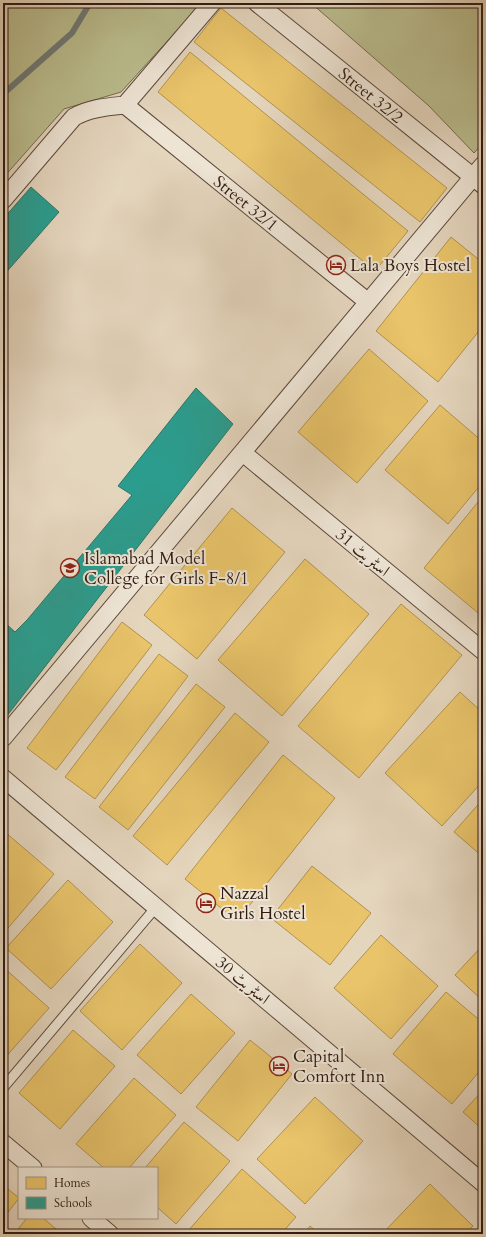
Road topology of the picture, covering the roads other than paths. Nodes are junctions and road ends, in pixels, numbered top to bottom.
1 (212, 3) edge
2 (257, 3) edge
3 (124, 104) junction
4 (480, 176) edge
5 (3, 200) edge
6 (368, 302) junction
7 (243, 453) junction
8 (483, 651) edge
9 (3, 738) edge
10 (3, 778) edge
11 (157, 906) junction
12 (3, 1088) edge
13 (3, 1143) edge
14 (31, 1167) edge
15 (483, 1183) edge
16 (92, 1219) edge
17 (110, 1234) edge

1 - 3 street
2 - 4 street, Street 32/2
3 - 5 street
3 - 6 street, Street 32/1
4 - 6 street
6 - 7 street
7 - 8 street, اسٹریٹ 31
7 - 9 street
10 - 11 street, اسٹریٹ 30
11 - 12 lane
11 - 15 street, اسٹریٹ 30
13 - 14 street
16 - 17 street

